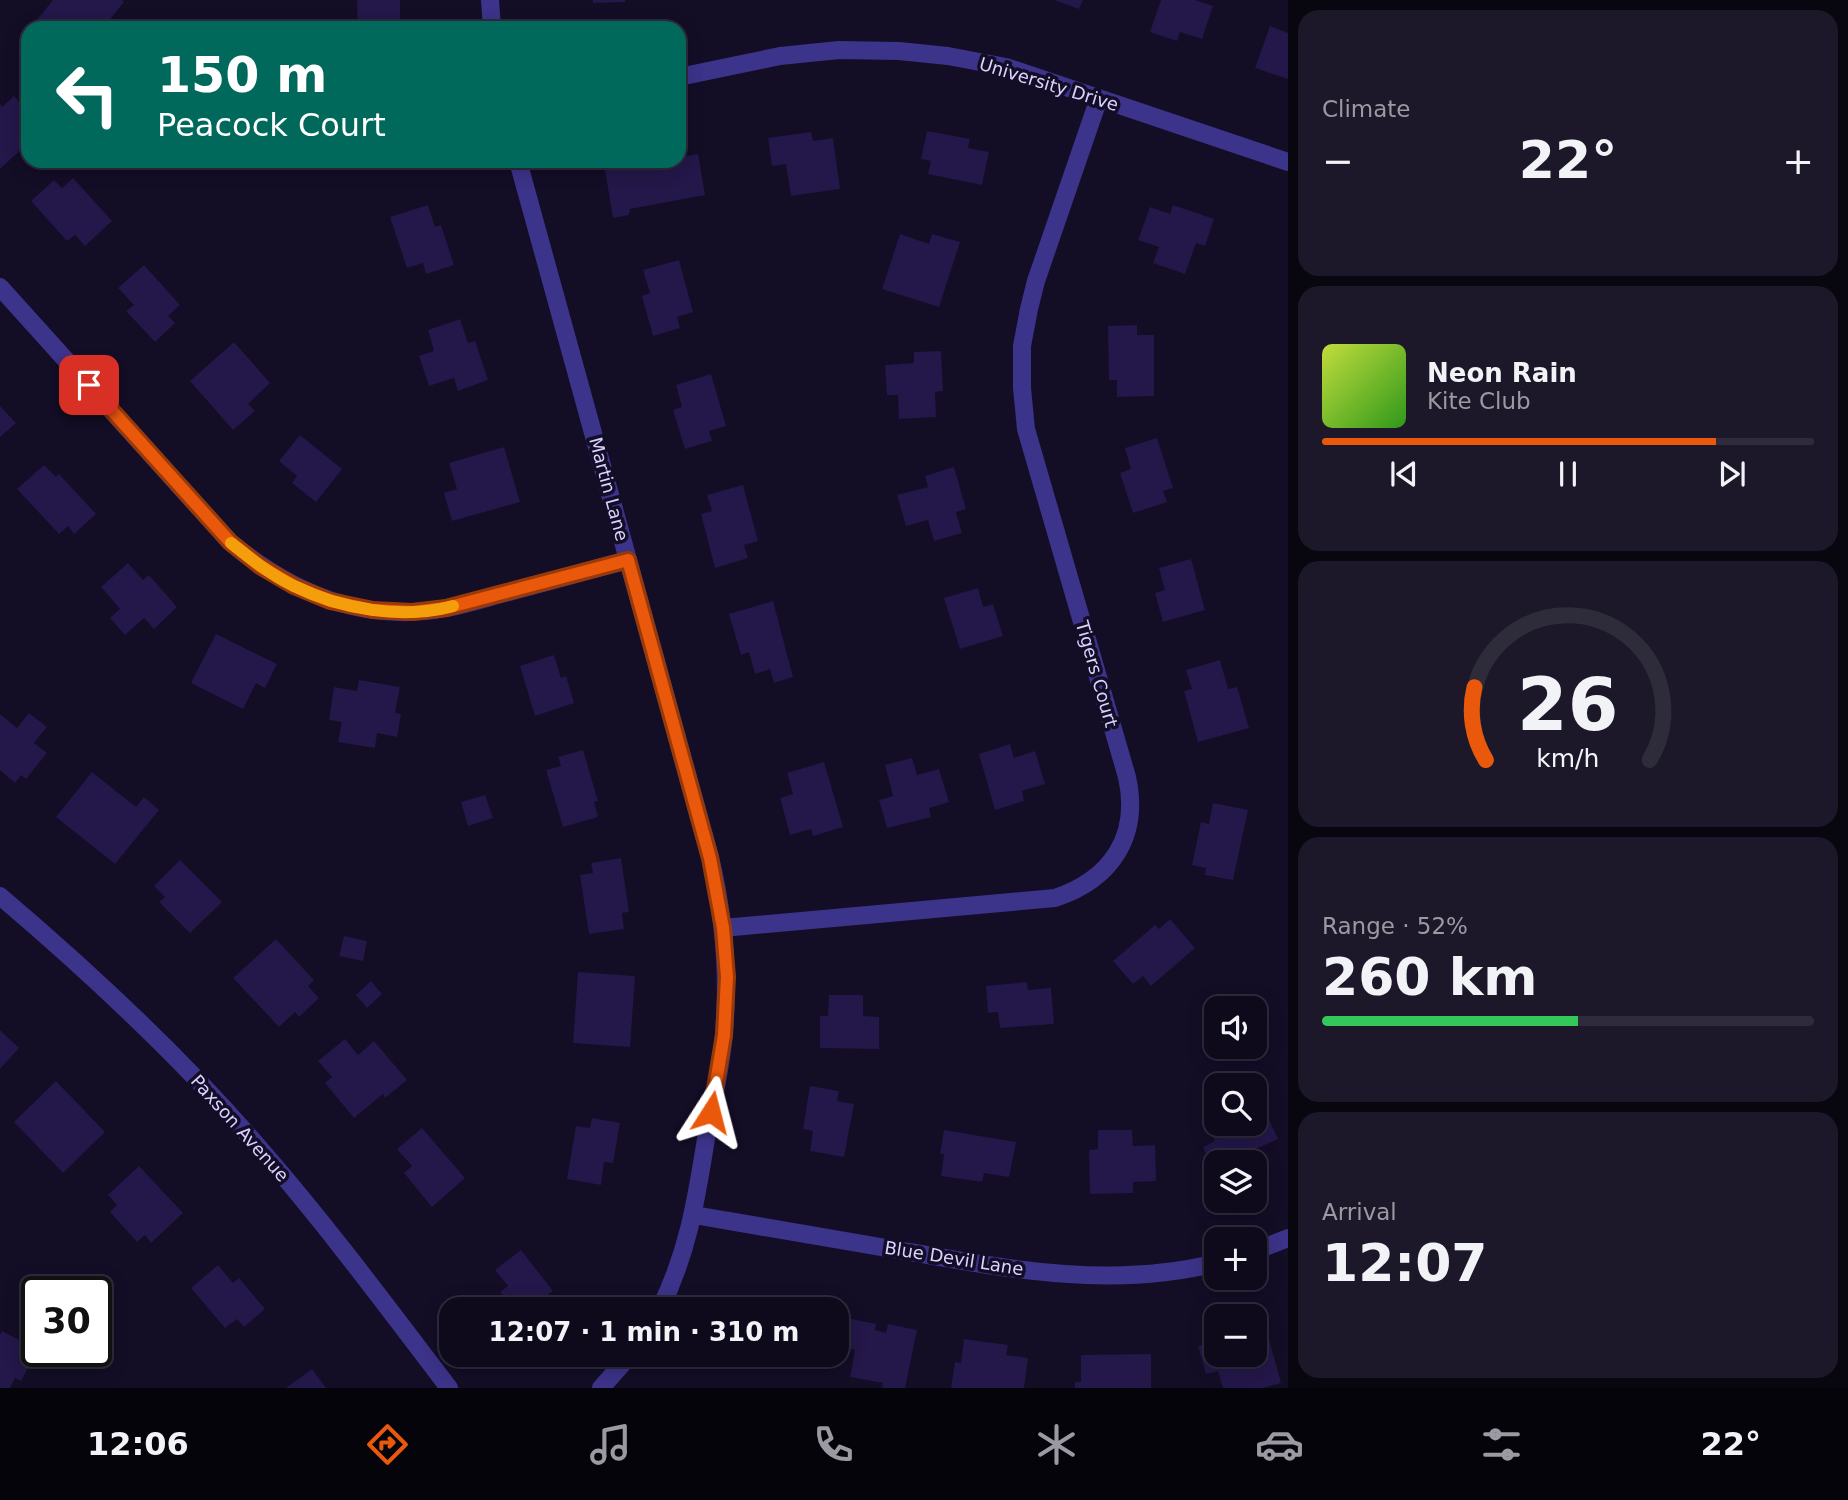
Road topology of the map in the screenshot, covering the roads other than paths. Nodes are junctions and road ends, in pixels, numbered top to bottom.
1 (490, 0) edge
2 (492, 21) edge
3 (686, 76) edge
4 (1099, 98) junction
5 (1288, 162) edge
6 (520, 168) edge
7 (0, 287) edge
8 (628, 560) junction
9 (0, 896) edge
10 (723, 928) junction
11 (694, 1215) junction
12 (1288, 1238) edge
13 (1267, 1246) edge
14 (1204, 1266) edge
15 (666, 1297) edge
16 (620, 1367) edge
17 (449, 1388) edge
18 (601, 1388) edge

1 - 2 street
3 - 4 street, University Drive
4 - 5 street, University Drive
4 - 10 street, Tigers Court
6 - 8 street, Martin Lane
7 - 8 street
8 - 10 street, Martin Lane
9 - 17 street, Paxson Avenue
10 - 11 street, Martin Lane
11 - 14 street, Blue Devil Lane
11 - 15 street, Martin Lane
12 - 13 street
16 - 18 street

